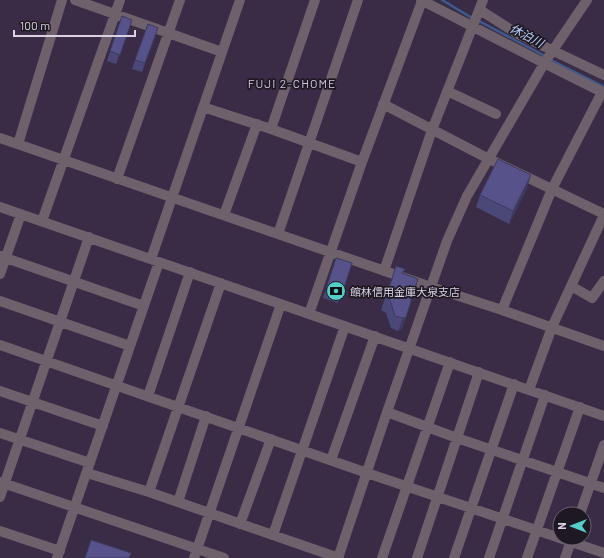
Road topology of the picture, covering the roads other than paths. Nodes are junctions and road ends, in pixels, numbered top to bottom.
1 (62, 0) edge
2 (75, 0) edge
3 (120, 0) edge
4 (180, 0) edge
5 (240, 0) edge
6 (315, 0) edge
7 (358, 0) edge
8 (422, 0) edge
9 (483, 0) edge
10 (587, 0) edge
11 (480, 10) junction
12 (115, 14) junction
13 (473, 25) junction
14 (168, 32) junction
15 (222, 52) junction
16 (548, 58) junction
17 (604, 75) edge
18 (447, 91) junction
19 (603, 92) edge
20 (383, 104) junction
21 (203, 107) junction
22 (496, 114) dead end
23 (257, 124) junction
24 (270, 129) junction
25 (432, 130) junction
26 (0, 138) edge
27 (310, 143) junction
28 (18, 144) junction
29 (489, 159) junction
30 (64, 161) junction
31 (362, 162) junction
32 (117, 179) junction
33 (552, 189) junction
34 (172, 198) junction
35 (0, 206) edge
36 (21, 214) junction
37 (604, 215) edge
38 (224, 216) junction
39 (42, 221) junction
40 (278, 234) junction
41 (89, 238) junction
42 (331, 253) junction
43 (3, 257) edge
44 (155, 260) junction
45 (384, 271) junction
46 (190, 272) junction
47 (0, 274) edge
48 (604, 281) edge
49 (74, 282) junction
50 (221, 283) junction
51 (572, 286) junction
52 (431, 287) junction
53 (0, 301) edge
54 (281, 304) junction
55 (144, 306) junction
56 (502, 310) junction
57 (309, 314) junction
58 (60, 322) junction
59 (345, 326) junction
60 (552, 327) junction
61 (374, 336) junction
62 (0, 345) edge
63 (130, 346) junction
64 (604, 346) edge
65 (409, 348) junction
66 (47, 361) junction
67 (450, 362) junction
68 (479, 372) junction
69 (514, 384) junction
70 (117, 385) junction
71 (529, 390) junction
72 (0, 391) edge
73 (545, 395) junction
74 (148, 396) junction
75 (32, 402) junction
76 (178, 407) junction
77 (580, 408) junction
78 (387, 412) junction
79 (206, 416) junction
80 (604, 416) edge
81 (103, 426) junction
82 (428, 427) junction
83 (239, 428) junction
84 (0, 433) edge
85 (457, 438) junction
86 (20, 439) junction
87 (271, 439) junction
88 (604, 445) edge
89 (302, 450) junction
90 (491, 450) junction
91 (331, 460) junction
92 (522, 460) junction
93 (90, 462) junction
94 (87, 472) junction
95 (557, 472) junction
96 (367, 473) junction
97 (2, 483) edge
98 (591, 483) junction
99 (407, 486) junction
100 (604, 488) edge
101 (149, 492) junction
102 (0, 497) edge
103 (438, 497) junction
104 (178, 502) junction
105 (583, 506) edge
106 (75, 508) junction
107 (471, 508) junction
108 (209, 513) junction
109 (502, 519) junction
110 (240, 524) junction
111 (537, 530) junction
112 (0, 531) edge
113 (552, 534) edge
114 (273, 535) junction
115 (569, 546) edge
116 (586, 546) edge
117 (195, 553) edge
118 (604, 553) edge
119 (59, 554) edge
120 (224, 558) edge
121 (338, 558) edge
122 (382, 558) edge
123 (417, 558) edge
124 (454, 558) edge
125 (489, 558) edge
126 (527, 558) edge
127 (565, 558) edge

1 - 28 street
2 - 12 street
3 - 12 street
4 - 14 street
5 - 15 street
6 - 24 street
7 - 27 street
8 - 13 street
8 - 20 street
9 - 11 street
10 - 16 street
11 - 13 street
11 - 16 street
12 - 14 street
12 - 30 street
13 - 16 street
13 - 18 street
14 - 15 street
14 - 32 street
15 - 21 street
16 - 17 street
16 - 19 street
16 - 29 street
18 - 22 street
18 - 25 street
19 - 33 street
20 - 25 street
20 - 31 street
21 - 23 street
21 - 34 street
23 - 24 street
23 - 38 street
24 - 27 street
25 - 29 street
25 - 45 street
26 - 28 street
27 - 31 street
27 - 40 street
28 - 30 street
29 - 33 street
29 - 52 street
30 - 32 street
30 - 39 street
31 - 42 street
32 - 34 street
33 - 37 street
33 - 56 street
34 - 38 street
34 - 44 street
35 - 36 street
36 - 39 street
36 - 43 street
37 - 51 street
38 - 40 street
39 - 41 street
40 - 42 street
41 - 44 street
41 - 49 street
42 - 45 street
42 - 57 street
43 - 47 street
43 - 49 street
44 - 46 street
44 - 55 street
45 - 52 street
46 - 50 street
46 - 74 street
48 - 51 street
49 - 55 street
49 - 58 street
50 - 54 street
50 - 76 street
51 - 60 street
52 - 56 street
52 - 65 street
53 - 58 street
54 - 57 street
54 - 83 street
55 - 63 street
56 - 60 street
57 - 59 street
58 - 63 street
58 - 66 street
59 - 61 street
59 - 89 street
60 - 64 street
60 - 71 street
61 - 65 street
61 - 91 street
62 - 66 street
63 - 70 street
65 - 67 street
65 - 78 street
66 - 70 street
66 - 75 street
67 - 68 street
67 - 82 street
68 - 69 street
68 - 85 street
69 - 71 street
69 - 90 street
70 - 74 street
70 - 81 street
71 - 73 street
72 - 75 street
73 - 77 street
73 - 92 street
74 - 76 street
75 - 81 street
75 - 86 street
76 - 79 street
76 - 101 street
77 - 80 street
77 - 95 street
78 - 82 street
78 - 96 street
79 - 83 street
79 - 104 street
81 - 93 street
82 - 85 street
82 - 99 street
83 - 87 street
83 - 108 street
84 - 86 street
85 - 90 street
85 - 103 street
86 - 93 street
86 - 97 street
87 - 89 street
87 - 110 street
88 - 98 street
89 - 91 street
89 - 114 street
90 - 92 street
90 - 107 street
91 - 96 street
92 - 95 street
92 - 109 street
93 - 94 street
94 - 101 street
94 - 106 street
95 - 98 street
95 - 111 street
96 - 99 street
96 - 121 street
97 - 102 street
97 - 106 street
98 - 100 street
98 - 105 street
99 - 103 street
99 - 122 street
101 - 104 street
103 - 107 street
103 - 123 street
104 - 108 street
106 - 117 street
106 - 119 street
107 - 109 street
107 - 124 street
108 - 110 street
108 - 117 street
109 - 111 street
109 - 125 street
110 - 114 street
111 - 113 street
111 - 126 street
112 - 119 street
114 - 121 street
115 - 127 street
116 - 118 street
117 - 120 street

